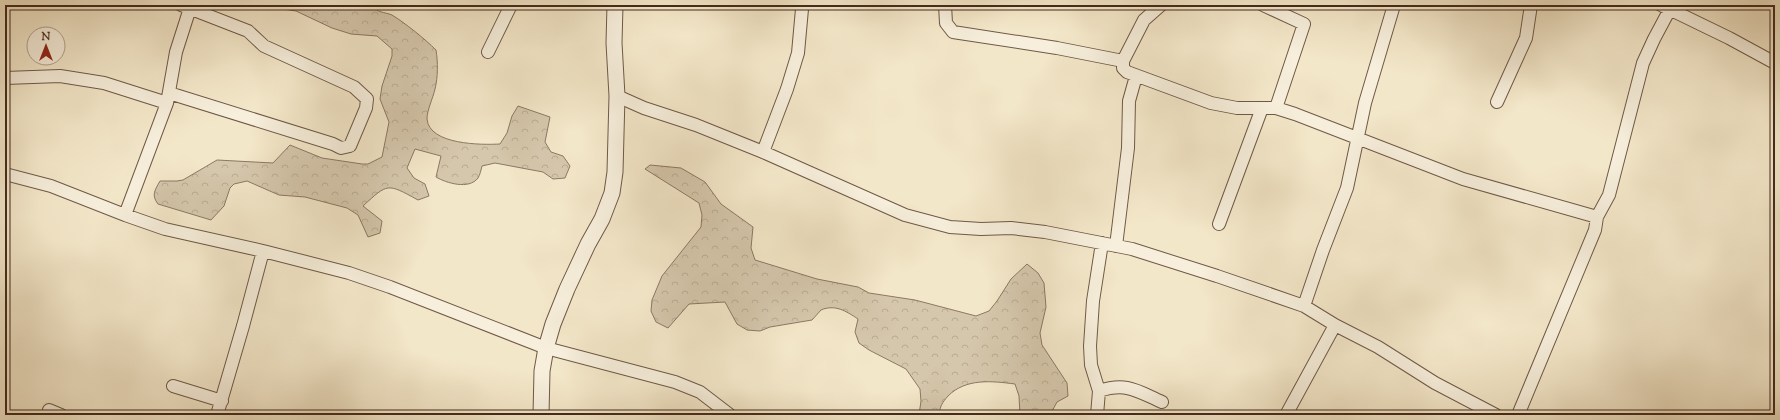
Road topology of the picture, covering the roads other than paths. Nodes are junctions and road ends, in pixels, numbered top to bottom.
1 (511, 5) edge
2 (945, 5) edge
3 (1161, 5) edge
4 (1263, 5) edge
5 (1394, 5) edge
6 (1531, 5) edge
7 (187, 6) edge
8 (613, 6) edge
9 (1666, 7) edge
10 (802, 9) dead end
11 (488, 52) dead end
12 (1123, 61) junction
13 (1775, 63) edge
14 (1136, 76) junction
15 (5, 78) edge
16 (617, 96) junction
17 (168, 98) junction
18 (1497, 102) dead end
19 (1262, 108) junction
20 (1276, 108) junction
21 (1358, 138) junction
22 (764, 152) junction
23 (5, 174) edge
24 (125, 215) junction
25 (1597, 217) junction
26 (1219, 224) dead end
27 (1102, 243) junction
28 (1116, 246) junction
29 (263, 251) junction
30 (1304, 306) junction
31 (1335, 325) junction
32 (546, 348) junction
33 (173, 386) dead end
34 (1099, 391) junction
35 (222, 401) junction
36 (1162, 402) dead end
37 (49, 410) dead end
38 (61, 415) edge
39 (217, 415) edge
40 (541, 415) edge
41 (730, 415) edge
42 (1097, 415) edge
43 (1286, 415) edge
44 (1496, 415) edge
45 (1518, 415) edge

1 - 11 street
2 - 12 street
3 - 12 street
4 - 20 street
5 - 21 street
6 - 18 street
7 - 17 street
7 - 17 street
8 - 16 street
9 - 13 street
9 - 25 street
10 - 22 street
12 - 14 street
14 - 19 street
14 - 28 street
15 - 17 street
16 - 22 street
16 - 32 street
17 - 24 street
19 - 20 street
19 - 26 street
20 - 21 street
21 - 25 street
21 - 30 street
22 - 27 street
23 - 24 street
24 - 29 street
25 - 45 street
27 - 28 street
27 - 34 street
28 - 30 street
29 - 32 street
29 - 35 street
30 - 31 street
31 - 43 street
31 - 44 street
32 - 40 street
32 - 41 street
33 - 35 street
34 - 36 street
34 - 42 street
35 - 39 street
37 - 38 street

